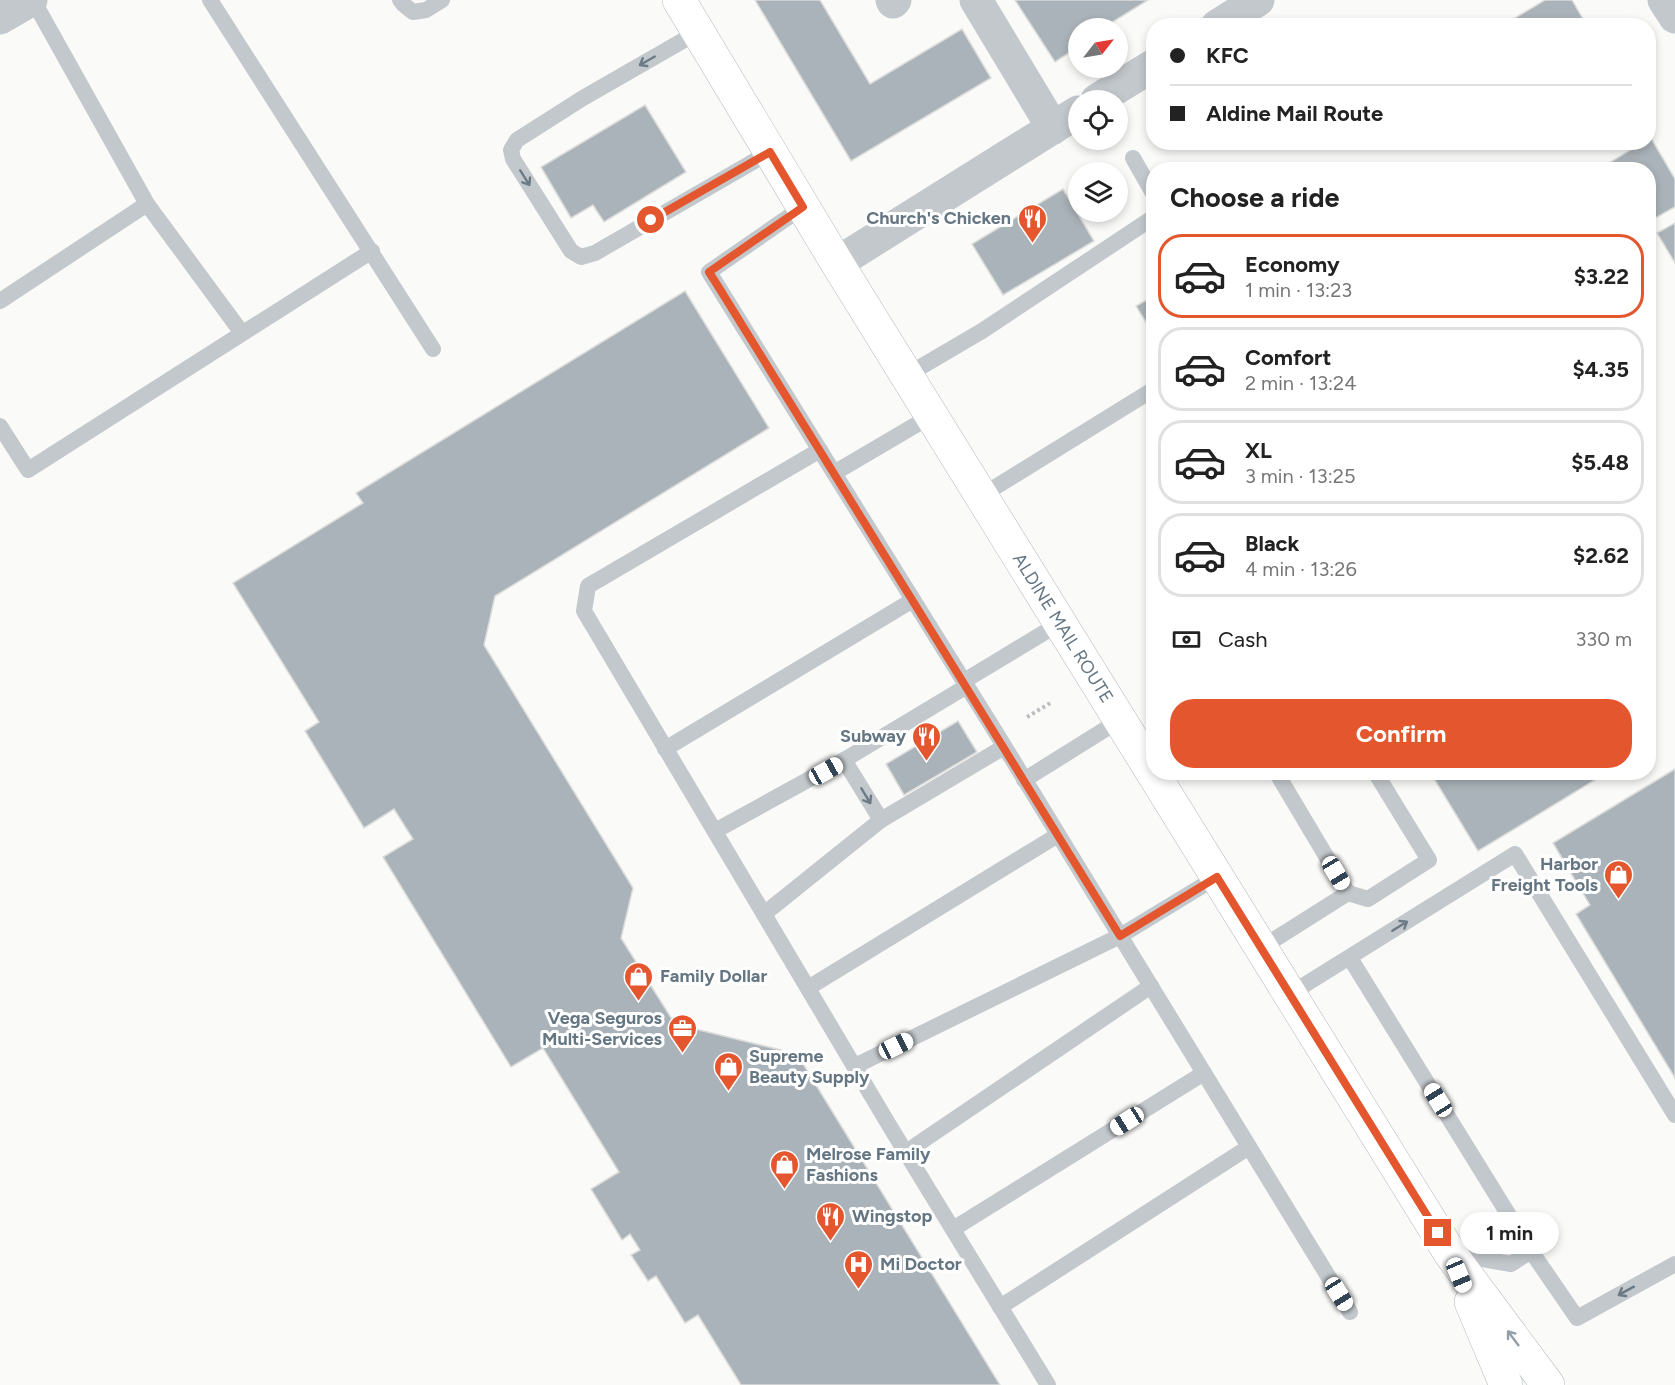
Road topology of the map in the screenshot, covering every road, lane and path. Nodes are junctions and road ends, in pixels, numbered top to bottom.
1 (32, 0) edge
2 (210, 0) edge
3 (400, 0) edge
4 (442, 0) edge
5 (679, 0) edge
6 (976, 0) edge
7 (1258, 0) edge
8 (1664, 0) edge
9 (1675, 17) edge
10 (0, 18) edge
11 (1230, 18) edge
12 (698, 32) junction
13 (1146, 70) edge
14 (1113, 90) edge
15 (1066, 120) edge
16 (770, 152) junction
17 (1133, 158) dead end
18 (1146, 181) edge
19 (147, 204) junction
20 (803, 207) junction
21 (1146, 222) edge
22 (372, 251) junction
23 (837, 263) junction
24 (0, 301) edge
25 (242, 333) junction
26 (433, 349) dead end
27 (907, 375) junction
28 (1146, 394) edge
29 (932, 416) junction
30 (0, 426) edge
31 (820, 450) junction
32 (834, 473) junction
33 (981, 495) junction
34 (913, 600) junction
35 (1060, 623) junction
36 (965, 684) junction
37 (1052, 702) dead end
38 (1027, 717) dead end
39 (1120, 720) junction
40 (1146, 744) edge
41 (1004, 747) junction
42 (666, 749) junction
43 (844, 760) junction
44 (1024, 780) junction
45 (1165, 780) edge
46 (1281, 780) edge
47 (1380, 780) edge
48 (881, 820) junction
49 (715, 831) junction
50 (1058, 835) junction
51 (1217, 877) junction
52 (1348, 893) junction
53 (764, 914) junction
54 (1120, 936) junction
55 (1261, 948) junction
56 (1350, 958) junction
57 (1151, 986) junction
58 (808, 988) junction
59 (1290, 994) junction
60 (855, 1066) junction
61 (1204, 1073) junction
62 (1675, 1115) edge
63 (1249, 1147) junction
64 (906, 1152) junction
65 (953, 1229) junction
66 (1531, 1251) junction
67 (1450, 1253) junction
68 (1675, 1264) edge
69 (1000, 1307) junction
70 (1350, 1312) dead end
71 (1048, 1385) edge
72 (1506, 1385) edge
73 (1548, 1385) edge

1 - 10 street
1 - 19 lane
2 - 22 lane
3 - 4 lane
5 - 12 main road, ALDINE MAIL ROUTE
6 - 15 street
7 - 11 street
8 - 9 street
12 - 16 main road, ALDINE MAIL ROUTE
12 -> 16 lane
13 - 14 street
15 - 23 street
16 - 20 main road, ALDINE MAIL ROUTE
17 - 18 lane
19 - 24 lane
19 - 25 lane
20 - 23 main road, ALDINE MAIL ROUTE
20 - 31 lane
21 - 27 lane
22 - 25 lane
22 - 26 lane
23 - 27 main road, ALDINE MAIL ROUTE
25 - 30 lane
27 - 29 main road, ALDINE MAIL ROUTE
28 - 33 lane
29 - 32 lane
29 - 33 main road, ALDINE MAIL ROUTE
31 - 32 lane
31 - 42 lane
32 - 34 lane
33 - 35 main road, ALDINE MAIL ROUTE
34 - 36 lane
34 - 42 lane
35 - 36 lane
35 - 39 main road, ALDINE MAIL ROUTE
36 - 41 lane
36 - 43 lane
37 - 38 path
39 - 40 main road, ALDINE MAIL ROUTE
39 - 44 lane
41 - 44 lane
41 - 48 lane
42 - 49 lane
43 -> 48 lane
43 - 49 lane
44 - 50 lane
45 - 51 main road, ALDINE MAIL ROUTE
46 - 52 lane
47 - 52 lane
48 - 53 lane
49 - 53 lane
50 - 54 lane
50 - 58 lane
51 - 54 lane
51 - 55 main road, ALDINE MAIL ROUTE
52 - 55 lane
53 - 58 lane
54 - 57 lane
54 - 60 lane
55 - 59 main road, ALDINE MAIL ROUTE
56 - 59 lane
56 -> 62 lane
56 - 66 lane
57 - 61 lane
57 - 64 lane
58 - 60 lane
59 - 67 main road, ALDINE MAIL ROUTE
60 - 64 lane
61 - 63 lane
61 - 65 lane
63 - 69 lane
63 - 70 lane
64 - 65 lane
65 - 69 lane
66 - 67 lane
68 -> 66 lane
67 - 72 main road, ALDINE MAIL ROUTE
73 -> 67 main road, ALDINE MAIL ROUTE
69 - 71 lane

